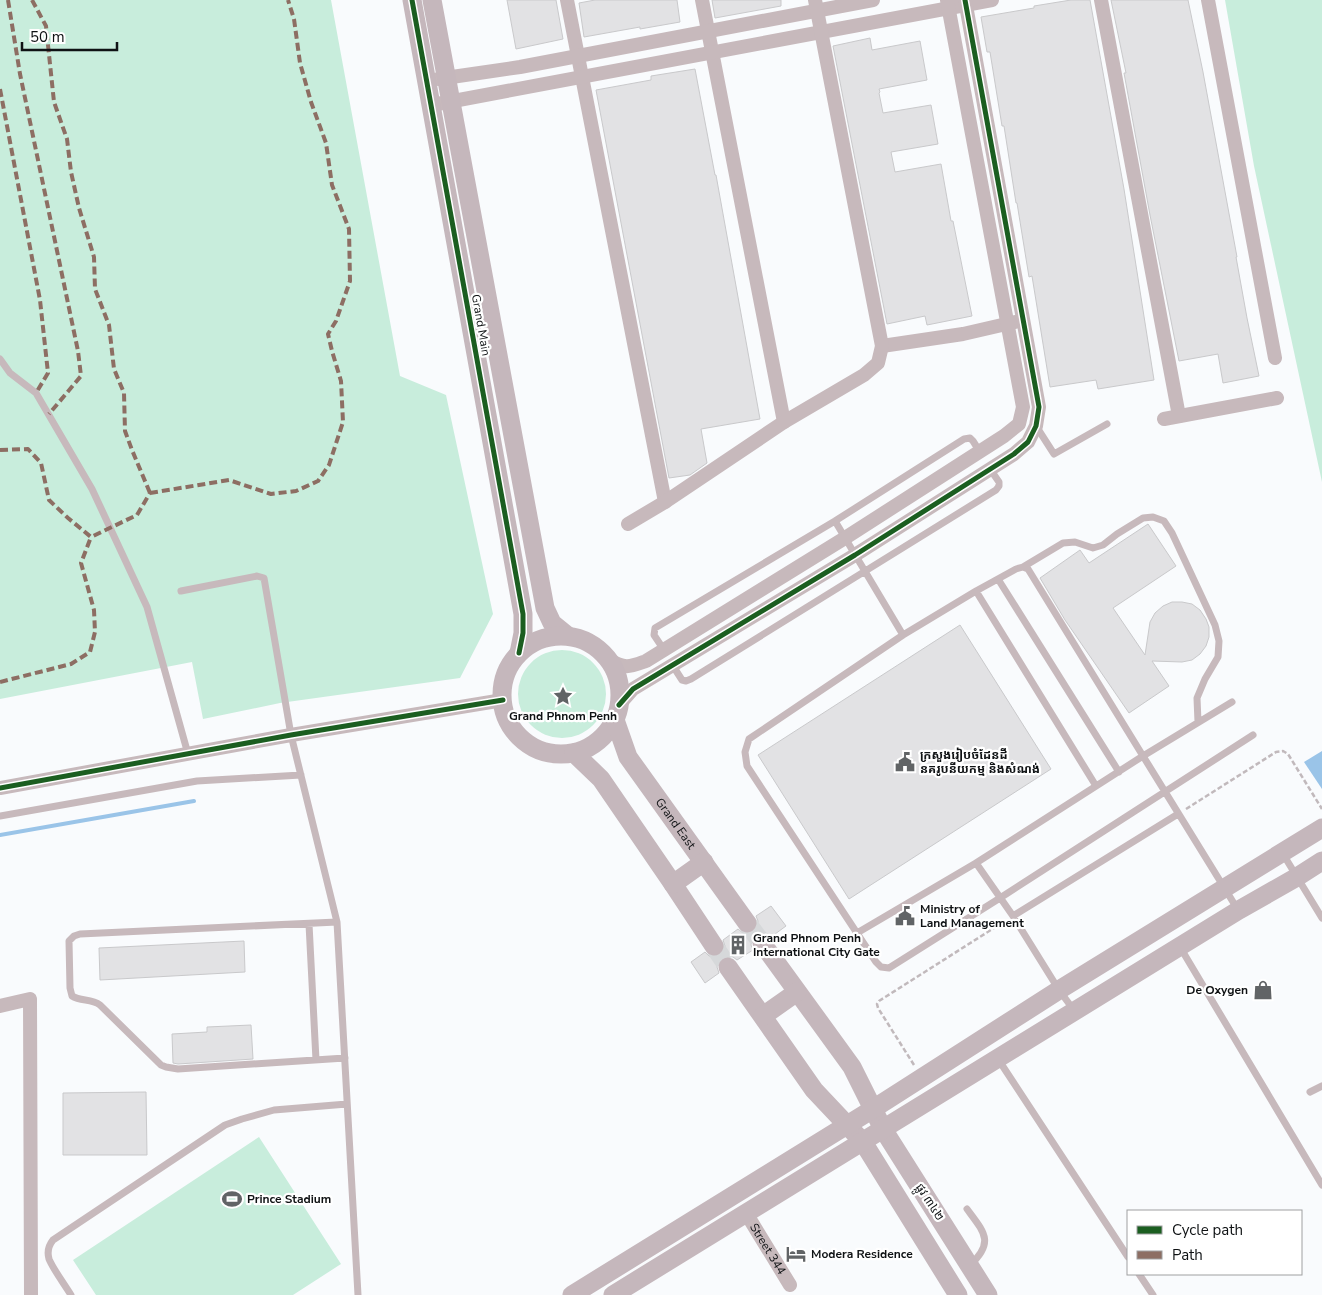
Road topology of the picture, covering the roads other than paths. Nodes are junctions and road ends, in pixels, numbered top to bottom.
1 (412, 0) edge
2 (432, 0) edge
3 (567, 0) edge
4 (702, 0) edge
5 (872, 0) edge
6 (992, 0) edge
7 (1101, 0) edge
8 (1208, 0) edge
9 (965, 2) edge
10 (948, 4) edge
11 (816, 5) edge
12 (708, 31) junction
13 (820, 32) junction
14 (712, 52) junction
15 (578, 56) junction
16 (582, 77) junction
17 (447, 78) junction
18 (427, 81) junction
19 (451, 102) junction
20 (432, 105) junction
21 (1024, 321) junction
22 (1008, 324) junction
23 (882, 346) junction
24 (1275, 358) dead end
25 (0, 360) edge
26 (0, 367) edge
27 (10, 372) junction
28 (1277, 398) dead end
29 (1179, 416) junction
30 (1021, 419) junction
31 (1164, 419) dead end
32 (784, 422) junction
33 (1107, 424) dead end
34 (1036, 426) junction
35 (980, 452) junction
36 (990, 469) junction
37 (665, 502) junction
38 (835, 521) junction
39 (628, 524) dead end
40 (845, 538) junction
41 (855, 555) junction
42 (1023, 567) junction
43 (865, 571) junction
44 (998, 579) junction
45 (181, 591) dead end
46 (976, 591) junction
47 (903, 635) junction
48 (568, 636) junction
49 (664, 650) junction
50 (519, 653) junction
51 (609, 660) junction
52 (673, 666) junction
53 (503, 700) junction
54 (1232, 702) dead end
55 (617, 712) junction
56 (1198, 722) junction
57 (291, 735) junction
58 (1253, 735) dead end
59 (574, 753) junction
60 (188, 754) junction
61 (1143, 756) junction
62 (1118, 772) junction
63 (301, 775) junction
64 (1096, 786) junction
65 (0, 788) edge
66 (1165, 792) junction
67 (1178, 814) junction
68 (0, 816) edge
69 (1322, 828) edge
70 (1281, 852) junction
71 (1322, 861) edge
72 (704, 862) junction
73 (976, 863) junction
74 (1297, 877) junction
75 (673, 884) junction
76 (1225, 888) junction
77 (1000, 898) junction
78 (1238, 910) junction
79 (1013, 916) junction
80 (1322, 918) edge
81 (337, 922) junction
82 (747, 923) tunnel mouth
83 (309, 924) junction
84 (857, 933) junction
85 (762, 943) tunnel mouth
86 (714, 946) tunnel mouth
87 (1180, 947) junction
88 (728, 967) tunnel mouth
89 (1059, 990) junction
90 (798, 992) junction
91 (0, 1006) edge
92 (1075, 1012) junction
93 (763, 1016) junction
94 (345, 1058) junction
95 (998, 1059) junction
96 (316, 1060) junction
97 (1322, 1086) edge
98 (1310, 1092) dead end
99 (347, 1104) junction
100 (873, 1108) junction
101 (846, 1125) junction
102 (883, 1129) junction
103 (863, 1142) junction
104 (1322, 1166) edge
105 (1313, 1169) junction
106 (1322, 1185) edge
107 (966, 1209) dead end
108 (746, 1213) junction
109 (1127, 1255) edge
110 (970, 1265) junction
111 (1140, 1275) edge
112 (790, 1286) dead end
113 (621, 1293) edge
114 (32, 1295) edge
115 (71, 1295) edge
116 (358, 1295) edge
117 (572, 1295) edge
118 (958, 1295) edge
119 (988, 1295) edge
120 (1153, 1295) edge

1 - 18 street, Grand Main
2 - 17 street, Grand Main
3 - 15 street
4 - 12 street
5 - 11 street
6 - 9 street
7 - 29 street
8 - 24 street
9 - 10 street
9 - 21 street
10 - 13 street
10 - 22 street
11 - 12 street
11 - 13 street
12 - 14 street
12 - 15 street
13 - 14 street
13 - 23 street
14 - 16 street
14 - 32 street
15 - 16 street
15 - 17 street
16 - 19 street
16 - 37 street
17 - 18 street
17 - 19 street, Grand Main
18 - 20 street, Grand Main
19 - 20 street
19 - 48 street, Grand Main
20 - 50 street, Grand Main
21 - 22 street
21 - 34 street
22 - 23 street
22 - 30 street
23 - 32 street
25 - 27 lane
26 - 27 lane
27 - 60 lane
28 - 29 street
29 - 31 street
30 - 34 street
30 - 35 street
32 - 37 street
33 - 34 lane
34 - 36 street
35 - 36 street
35 - 38 lane
35 - 40 street
36 - 41 street
36 - 43 lane
37 - 39 street
38 - 40 lane
38 - 49 lane
40 - 41 lane
40 - 49 street
41 - 43 lane
41 - 52 street
42 - 44 lane
42 - 56 lane
42 - 61 lane
43 - 47 lane
43 - 52 lane
44 - 46 lane
44 - 62 lane
45 - 57 lane
46 - 47 lane
46 - 64 lane
47 - 84 lane
48 - 50 street
48 - 51 street
49 - 51 street
50 - 53 street
51 - 55 street
52 - 55 street
53 - 57 street
53 - 59 street
54 - 56 lane
55 - 59 street
55 - 72 street, Grand East
56 - 61 lane
57 - 60 street
57 - 63 lane
58 - 66 lane
59 - 75 street
60 - 65 street
61 - 62 lane
61 - 66 lane
62 - 64 lane
63 - 68 lane
63 - 81 lane
64 - 73 lane
66 - 67 lane
66 - 77 lane
67 - 76 lane
67 - 79 lane
69 - 70 street
70 - 74 lane
70 - 76 street
71 - 74 street
72 - 75 street
72 - 82 street, Grand East
73 - 77 lane
73 - 84 lane
74 - 78 street
74 - 80 lane
75 - 86 street
76 - 78 lane
76 - 89 street
77 - 79 lane
77 - 84 lane
78 - 87 street
79 - 89 lane
81 - 83 lane
81 - 94 lane
83 - 96 lane
83 - 96 lane
85 - 90 street
87 - 92 street
87 - 105 lane
88 - 93 street
89 - 92 lane
89 - 100 street
90 - 93 street
90 - 100 street
91 - 114 street
92 - 95 street
93 - 101 street
94 - 96 lane
94 - 99 lane
95 - 102 street
95 - 109 lane
97 - 98 lane
99 - 115 lane
99 - 116 lane
100 - 101 street
100 - 102 street, ផ្លូវ ៣៤២
101 - 103 street, ផ្លូវ ៣៤២
101 - 117 street
102 - 103 street
102 - 110 street, ផ្លូវ ៣៤២
103 - 108 street
103 - 118 street, ផ្លូវ ៣៤២
104 - 105 lane
105 - 106 lane
107 - 110 lane
108 - 112 street, Street 344
108 - 113 street
110 - 119 street, ផ្លូវ ៣៤២
111 - 120 lane

